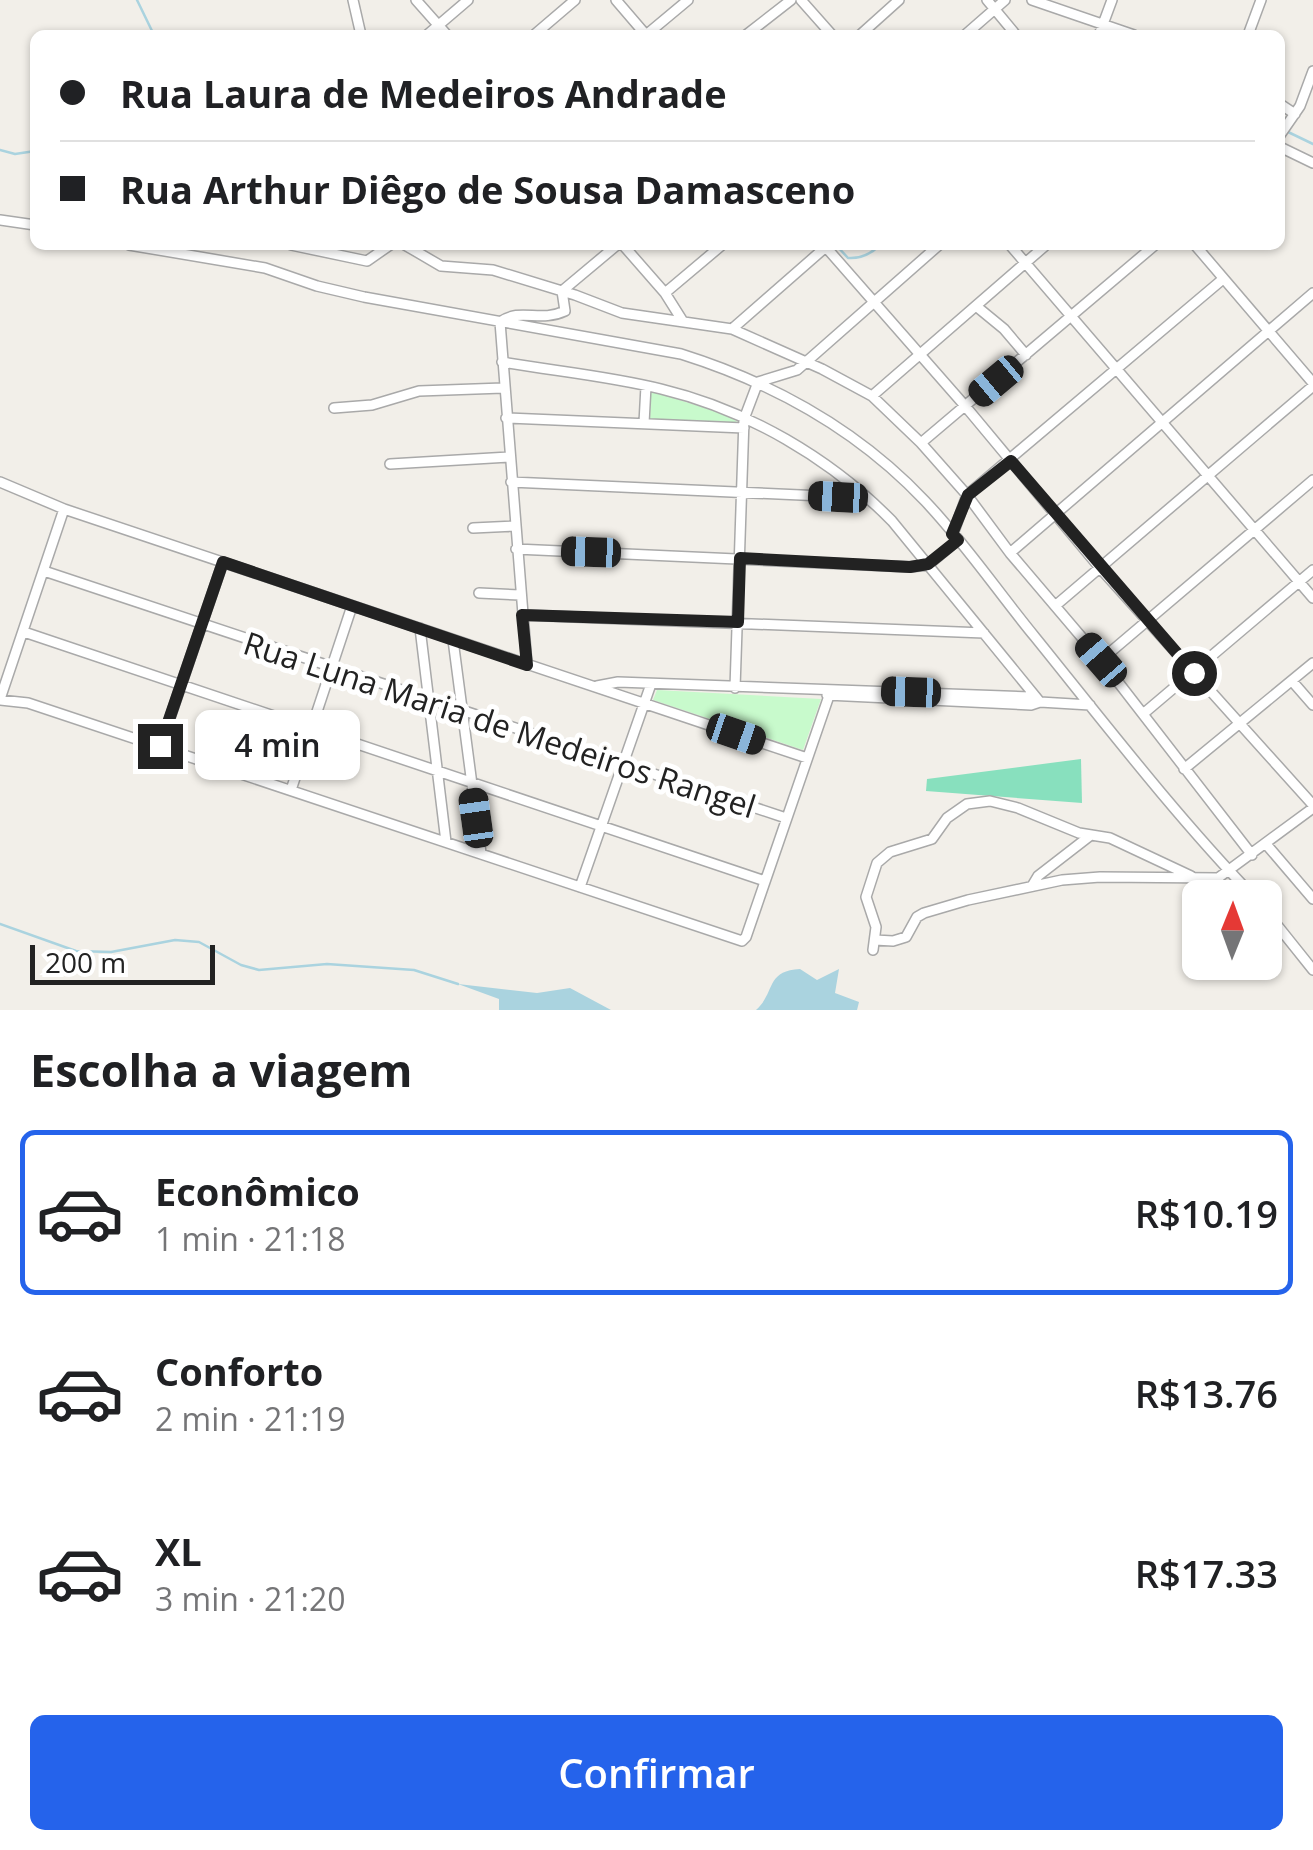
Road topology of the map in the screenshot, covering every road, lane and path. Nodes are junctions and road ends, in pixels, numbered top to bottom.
1 (353, 0) edge
2 (416, 0) edge
3 (468, 0) edge
4 (575, 0) edge
5 (616, 0) edge
6 (688, 0) edge
7 (791, 0) edge
8 (801, 0) edge
9 (899, 0) edge
10 (1006, 0) edge
11 (1032, 0) edge
12 (1112, 0) edge
13 (1261, 0) edge
14 (991, 4) edge
15 (438, 25) junction
16 (360, 30) edge
17 (432, 30) edge
18 (442, 30) edge
19 (540, 30) edge
20 (642, 30) edge
21 (652, 30) edge
22 (752, 30) edge
23 (828, 30) edge
24 (866, 30) edge
25 (969, 30) edge
26 (1012, 30) edge
27 (1101, 30) edge
28 (1250, 30) edge
29 (1313, 71) edge
30 (1285, 107) edge
31 (1295, 114) junction
32 (1285, 129) edge
33 (1285, 150) edge
34 (1313, 163) edge
35 (0, 220) edge
36 (30, 224) edge
37 (159, 250) edge
38 (315, 250) edge
39 (383, 250) edge
40 (413, 250) edge
41 (614, 250) edge
42 (625, 250) edge
43 (716, 250) edge
44 (821, 250) edge
45 (829, 250) edge
46 (933, 250) edge
47 (1014, 250) edge
48 (1040, 250) edge
49 (1149, 250) edge
50 (1199, 250) edge
51 (1026, 263) junction
52 (1223, 279) junction
53 (562, 291) junction
54 (1313, 293) edge
55 (665, 294) junction
56 (873, 302) junction
57 (976, 306) junction
58 (1072, 316) junction
59 (682, 320) junction
60 (500, 322) junction
61 (732, 328) junction
62 (1269, 331) junction
63 (920, 355) junction
64 (1026, 356) junction
65 (502, 362) junction
66 (804, 362) junction
67 (1114, 368) junction
68 (758, 382) junction
69 (1313, 384) edge
70 (646, 386) junction
71 (503, 388) junction
72 (872, 396) junction
73 (966, 407) junction
74 (334, 408) dead end
75 (506, 418) junction
76 (1164, 422) junction
77 (644, 423) junction
78 (744, 423) junction
79 (921, 444) junction
80 (509, 458) junction
81 (1011, 461) junction
82 (390, 464) dead end
83 (1210, 475) junction
84 (1313, 480) edge
85 (0, 482) edge
86 (511, 482) junction
87 (743, 492) junction
88 (968, 495) junction
89 (870, 498) junction
90 (64, 510) junction
91 (1056, 514) junction
92 (514, 526) junction
93 (473, 528) dead end
94 (1255, 529) junction
95 (955, 537) junction
96 (516, 549) junction
97 (1010, 553) junction
98 (740, 558) junction
99 (223, 562) junction
100 (928, 564) junction
101 (1100, 568) junction
102 (1313, 570) edge
103 (44, 571) junction
104 (1299, 582) junction
105 (479, 592) dead end
106 (520, 595) junction
107 (1313, 598) edge
108 (352, 606) junction
109 (1055, 606) junction
110 (522, 615) junction
111 (1148, 620) junction
112 (738, 622) junction
113 (201, 624) junction
114 (420, 628) junction
115 (24, 632) junction
116 (984, 632) junction
117 (454, 640) junction
118 (1101, 660) junction
119 (1313, 663) edge
120 (527, 665) junction
121 (333, 669) junction
122 (1194, 673) junction
123 (1292, 680) junction
124 (651, 684) junction
125 (181, 685) junction
126 (597, 686) junction
127 (735, 688) junction
128 (831, 693) junction
129 (0, 700) edge
130 (429, 700) junction
131 (1040, 702) junction
132 (644, 704) junction
133 (1313, 704) edge
134 (1090, 705) junction
135 (463, 712) junction
136 (1143, 714) junction
137 (1240, 724) junction
138 (312, 729) junction
139 (160, 746) junction
140 (806, 758) junction
141 (623, 766) junction
142 (1184, 768) junction
143 (436, 771) junction
144 (472, 783) junction
145 (291, 790) junction
146 (1313, 806) edge
147 (786, 818) junction
148 (602, 826) junction
149 (1091, 835) junction
150 (446, 842) junction
151 (1266, 844) junction
152 (481, 854) junction
153 (1252, 855) junction
154 (1228, 873) junction
155 (1201, 879) junction
156 (1235, 880) edge
157 (765, 882) junction
158 (1309, 885) edge
159 (1032, 886) junction
160 (580, 887) junction
161 (1313, 899) edge
162 (1282, 931) edge
163 (1313, 970) edge

1 - 16 street
2 - 15 street
3 - 15 street
4 - 19 street
5 - 20 street
6 - 21 street
7 - 22 street
8 - 23 street
9 - 24 street
10 - 14 street
11 - 27 street
12 - 27 street
13 - 28 street
14 - 25 street
14 - 26 street
15 - 17 street
15 - 18 street
29 - 31 street
30 - 31 street
31 - 32 street
33 - 34 street
35 - 36 street
37 - 60 street
38 - 39 street
40 - 53 street
41 - 53 street
42 - 55 street
43 - 55 street
44 - 61 street
45 - 56 street
46 - 56 street
47 - 51 street
48 - 51 street
49 - 58 street
50 - 52 street
51 - 57 street
51 - 58 street
52 - 62 street
52 - 67 street
53 - 59 street
53 - 60 street
54 - 62 street
55 - 59 street
56 - 63 street
56 - 66 street
57 - 63 street
57 - 64 street
58 - 64 street
58 - 67 street
59 - 61 street
60 - 65 street
60 - 68 street
61 - 66 street
62 - 69 street
62 - 76 street
63 - 72 street
63 - 73 street
64 - 73 street
65 - 70 street
65 - 71 street
66 - 68 street
66 - 72 street
67 - 76 street
67 - 81 street
68 - 78 street
68 - 95 street
69 - 83 street
70 - 77 street
70 - 78 street
71 - 74 street
71 - 75 street
72 - 79 street
73 - 79 street
73 - 81 street
75 - 77 street
75 - 80 street
76 - 83 street
76 - 91 street
77 - 78 street
78 - 87 street
78 - 89 street
79 - 88 street
80 - 82 street
80 - 86 street
81 - 88 street
81 - 91 street
83 - 94 street
83 - 101 street
84 - 94 street
85 - 90 street
86 - 87 street
86 - 92 street
87 - 89 street
87 - 98 street
88 - 95 street
88 - 97 street
89 - 100 street
90 - 99 street
90 - 103 street
91 - 97 street
91 - 101 street
92 - 93 street
92 - 96 street
94 - 104 street
94 - 111 street
95 - 100 street
95 - 134 street
96 - 98 street
96 - 106 street
97 - 109 street
98 - 100 street
98 - 112 street
99 - 108 street
99 - 113 street
100 - 116 street
101 - 109 street
101 - 111 street
102 - 104 street
103 - 113 street, Rua Luna Maria de Medeiros Rangel
103 - 115 street
104 - 107 street
104 - 122 street
105 - 106 street
106 - 110 street
108 - 114 street
108 - 121 street
109 - 118 street
110 - 112 street
110 - 120 street
111 - 118 street
111 - 122 street
112 - 116 street
112 - 127 street
113 - 121 street, Rua Luna Maria de Medeiros Rangel
113 - 125 street
114 - 117 street
114 - 130 street
115 - 125 street
115 - 129 street
116 - 131 street
117 - 120 street
117 - 135 street
118 - 136 street
119 - 123 street
120 - 126 street
121 - 130 street, Rua Luna Maria de Medeiros Rangel
121 - 138 street
122 - 136 street
122 - 137 street
123 - 133 street
123 - 137 street
124 - 126 street
124 - 127 street
124 - 132 street
125 - 138 street
125 - 139 street
126 - 132 street
127 - 128 street
128 - 131 street
128 - 140 street
129 - 139 street
130 - 135 street, Rua Luna Maria de Medeiros Rangel
130 - 143 street
131 - 134 street
132 - 140 street
132 - 141 street
134 - 154 street
135 - 141 street, Rua Luna Maria de Medeiros Rangel
135 - 144 street
136 - 142 street
137 - 142 street
137 - 146 street
138 - 143 street
138 - 145 street
139 - 145 street
140 - 147 street
141 - 147 street, Rua Luna Maria de Medeiros Rangel
141 - 148 street
142 - 153 street
143 - 144 street
143 - 150 street
144 - 148 street
144 - 152 street
145 - 150 street
146 - 151 street
147 - 157 street
148 - 157 street
148 - 160 street
149 - 155 street
149 - 159 street
149 - 159 street
150 - 152 street
151 - 153 street
151 - 158 street
152 - 160 street
153 - 154 street
154 - 155 street
154 - 156 street
155 - 159 street
157 - 160 street
158 - 161 street
162 - 163 street

